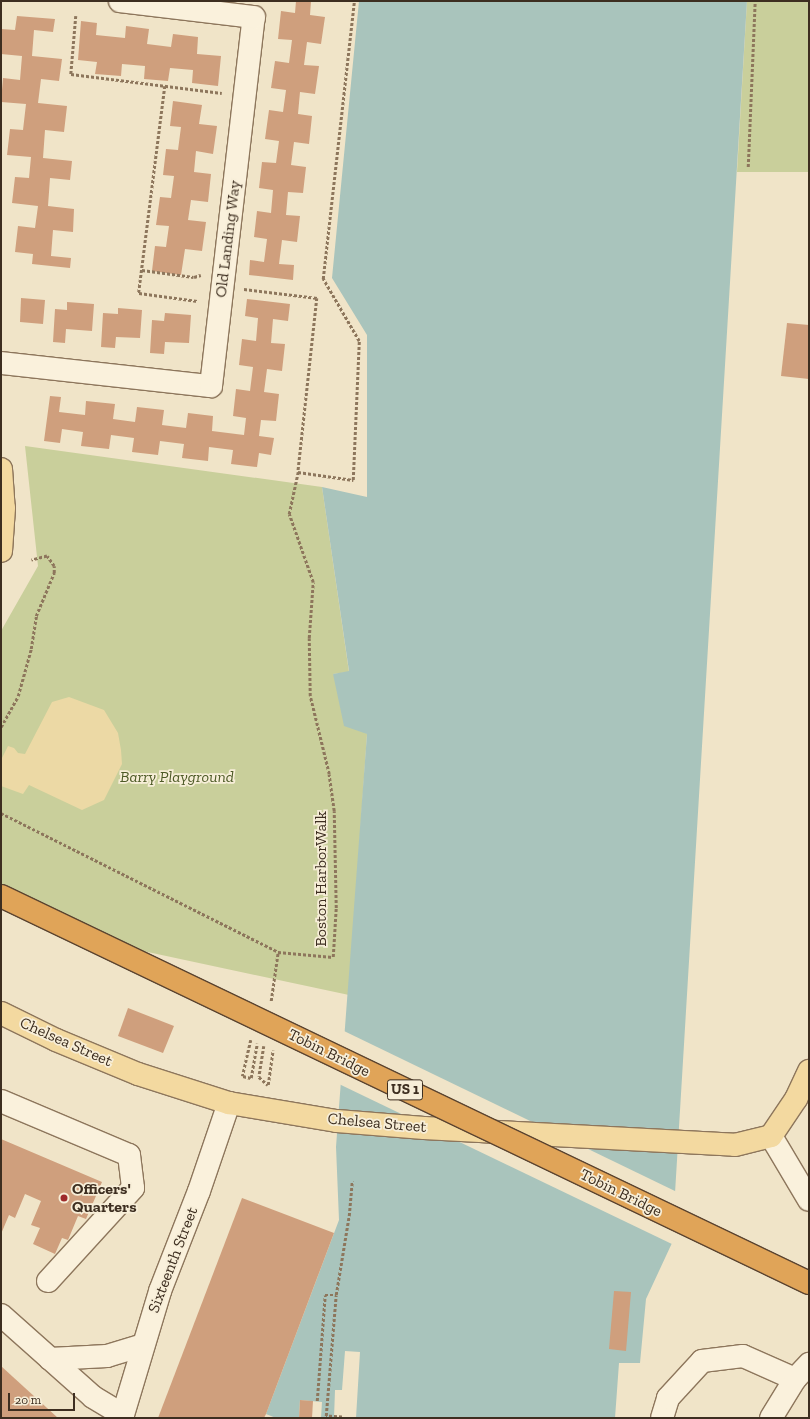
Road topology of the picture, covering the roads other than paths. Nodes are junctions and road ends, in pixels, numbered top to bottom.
1 (120, 1) edge
2 (1, 363) edge
3 (1, 469) edge
4 (1, 551) edge
5 (1, 896) edge
6 (1, 1013) edge
7 (809, 1071) edge
8 (1, 1100) edge
9 (229, 1103) junction
10 (771, 1136) junction
11 (809, 1200) edge
12 (48, 1281) dead end
13 (809, 1283) edge
14 (1, 1315) edge
15 (142, 1345) junction
16 (50, 1359) junction
17 (802, 1371) edge
18 (123, 1416) edge
19 (662, 1418) edge
20 (771, 1418) edge

1 - 2 street, Old Landing Way
3 - 4 main road
5 - 13 highway, Tobin Bridge / US 1, bridge
6 - 9 main road, Chelsea Street
7 - 10 main road
8 - 12 street
9 - 10 main road, Chelsea Street, bridge
9 - 15 street, Sixteenth Street
10 - 11 street
14 - 16 street
15 - 16 street
15 - 18 street, Sixteenth Street
16 - 18 street
17 - 19 street
17 - 20 street

